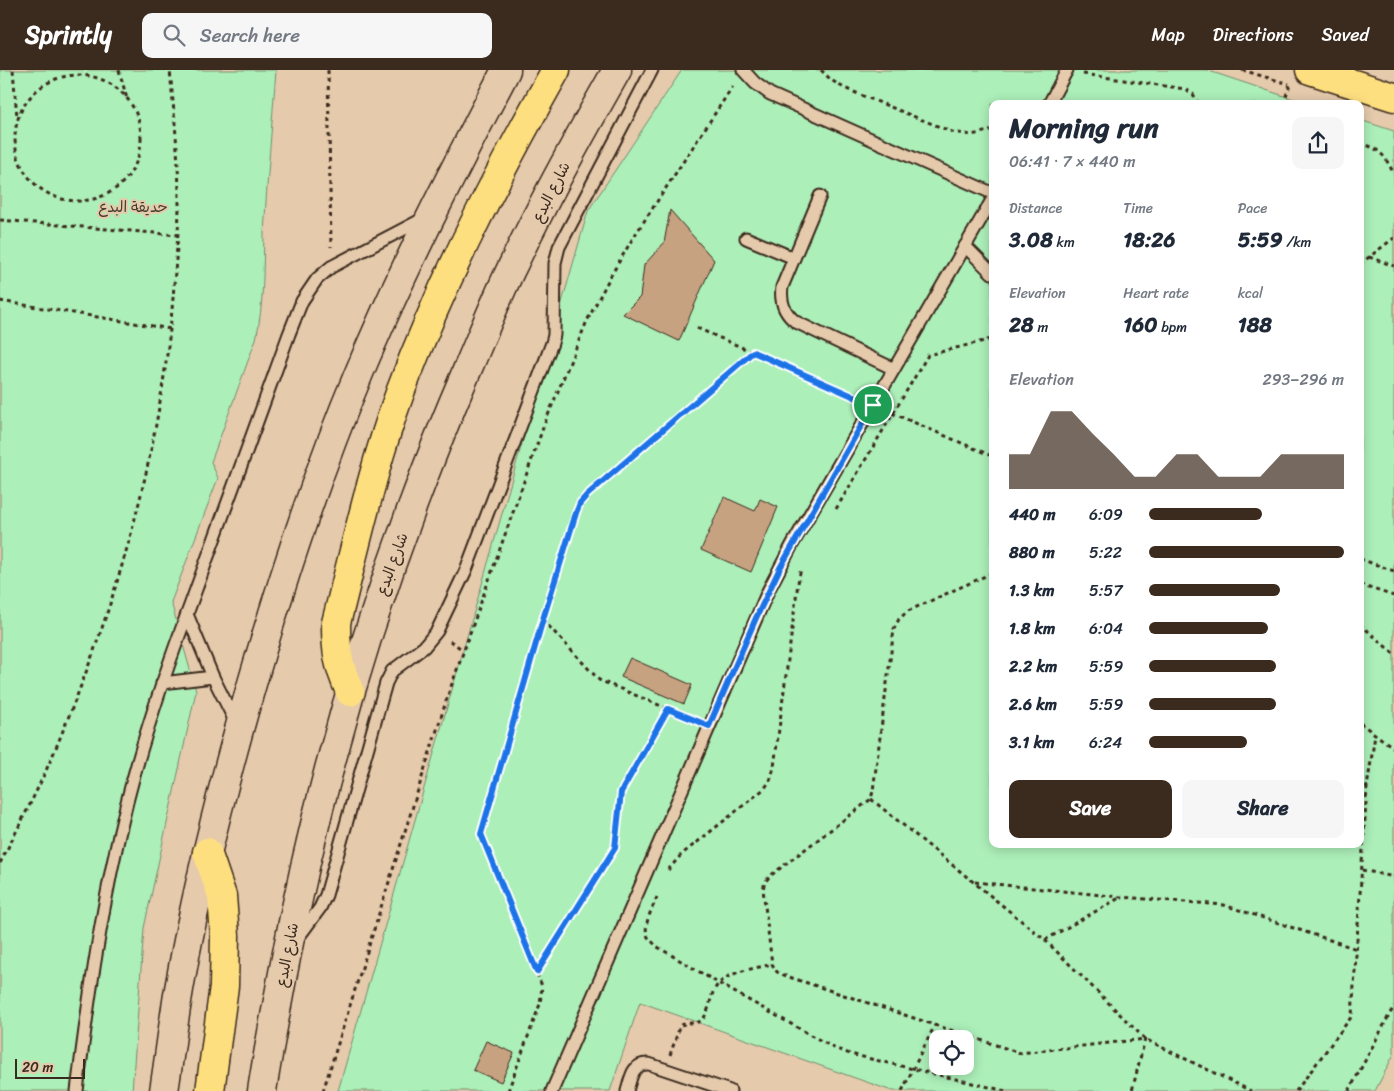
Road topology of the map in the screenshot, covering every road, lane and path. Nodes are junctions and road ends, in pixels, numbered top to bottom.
1 (13, 70) edge
2 (65, 70) edge
3 (118, 70) edge
4 (170, 70) edge
5 (328, 70) edge
6 (506, 70) edge
7 (556, 70) edge
8 (617, 70) edge
9 (652, 70) edge
10 (743, 70) edge
11 (821, 70) edge
12 (1072, 71) edge
13 (66, 77) junction
14 (1300, 77) edge
15 (1394, 97) edge
16 (128, 100) junction
17 (1052, 100) edge
18 (1196, 100) edge
19 (1286, 100) edge
20 (17, 119) junction
21 (989, 131) edge
22 (1364, 144) edge
23 (1394, 174) edge
24 (989, 192) edge
25 (820, 196) dead end
26 (989, 205) edge
27 (431, 215) junction
28 (0, 220) edge
29 (178, 235) junction
30 (746, 238) dead end
31 (1394, 238) edge
32 (965, 246) junction
33 (1369, 257) junction
34 (794, 258) junction
35 (1364, 261) edge
36 (1394, 266) edge
37 (331, 267) junction
38 (989, 269) edge
39 (0, 301) edge
40 (697, 328) dead end
41 (171, 329) junction
42 (989, 340) edge
43 (753, 352) junction
44 (894, 369) junction
45 (873, 405) junction
46 (893, 413) junction
47 (989, 455) edge
48 (832, 515) dead end
49 (1364, 560) edge
50 (804, 563) dead end
51 (1394, 571) edge
52 (989, 574) edge
53 (1364, 586) edge
54 (1394, 596) edge
55 (187, 614) junction
56 (543, 619) junction
57 (1364, 628) edge
58 (1394, 654) edge
59 (213, 677) junction
60 (162, 683) junction
61 (350, 692) junction
62 (668, 709) junction
63 (709, 726) junction
64 (1364, 726) edge
65 (239, 729) junction
66 (1375, 734) junction
67 (1394, 748) edge
68 (1364, 784) edge
69 (1367, 787) junction
70 (870, 799) junction
71 (1364, 837) edge
72 (1363, 848) edge
73 (207, 852) junction
74 (0, 863) edge
75 (1362, 870) junction
76 (666, 874) dead end
77 (1394, 877) edge
78 (974, 882) junction
79 (660, 890) dead end
80 (1120, 898) junction
81 (1046, 940) junction
82 (1357, 949) junction
83 (287, 950) junction
84 (772, 964) junction
85 (537, 972) junction
86 (718, 983) junction
87 (1394, 1006) edge
88 (935, 1025) junction
89 (1145, 1039) junction
90 (913, 1068) junction
91 (665, 1070) junction
92 (267, 1079) edge
93 (78, 1091) edge
94 (164, 1091) edge
95 (210, 1091) edge
96 (322, 1091) edge
97 (508, 1091) edge
98 (552, 1091) edge
99 (627, 1091) edge
100 (730, 1091) edge
101 (902, 1091) edge
102 (1006, 1091) edge
103 (1132, 1091) edge
104 (1251, 1091) edge
105 (1296, 1091) edge
106 (1350, 1091) edge

1 - 20 path
2 - 13 path
3 - 16 path
4 - 29 path
5 - 37 path
6 - 27 main road
7 - 61 main road
8 - 61 main road, شارع البدع
9 - 83 lane
10 - 24 lane
10 - 96 path
11 - 21 path
12 - 17 lane
12 - 18 path
13 - 16 path
13 - 20 path
14 - 15 main road
14 - 19 path
16 - 20 path
22 - 23 path
25 - 34 lane
26 - 32 lane
27 - 37 lane
27 - 65 main road
28 - 29 path
29 - 41 path
30 - 34 lane
31 - 33 path
32 - 38 lane
32 - 44 lane
33 - 35 path
33 - 36 path
34 - 44 lane
37 - 55 lane
39 - 41 path
40 - 43 path
41 - 74 path
42 - 46 path
43 - 45 path
43 - 56 path
44 - 45 lane
45 - 46 path
45 - 63 lane
46 - 47 path
46 - 48 path
49 - 51 path
50 - 76 path
52 - 70 path
53 - 54 path
55 - 59 lane
55 - 60 lane
56 - 62 path
56 - 85 path
57 - 58 path
59 - 60 lane
59 - 65 lane
60 - 93 lane
61 - 83 main road, شارع البدع
62 - 63 path
62 - 85 path
63 - 98 lane
64 - 66 path
65 - 73 main road
66 - 67 path
66 - 69 path
68 - 69 path
69 - 71 path
70 - 78 path
70 - 84 path
72 - 75 path
73 - 94 main road
73 - 95 main road
75 - 77 path
75 - 82 path
78 - 80 path
78 - 81 path
79 - 86 path
80 - 81 path
80 - 82 path
81 - 89 path
82 - 105 path
83 - 92 main road, شارع البدع
84 - 86 path
84 - 88 path
85 - 97 path
86 - 90 path
86 - 91 path
87 - 106 path
88 - 89 path
88 - 90 path
89 - 103 path
89 - 104 path
90 - 101 path
90 - 102 path
91 - 99 lane
91 - 100 lane

